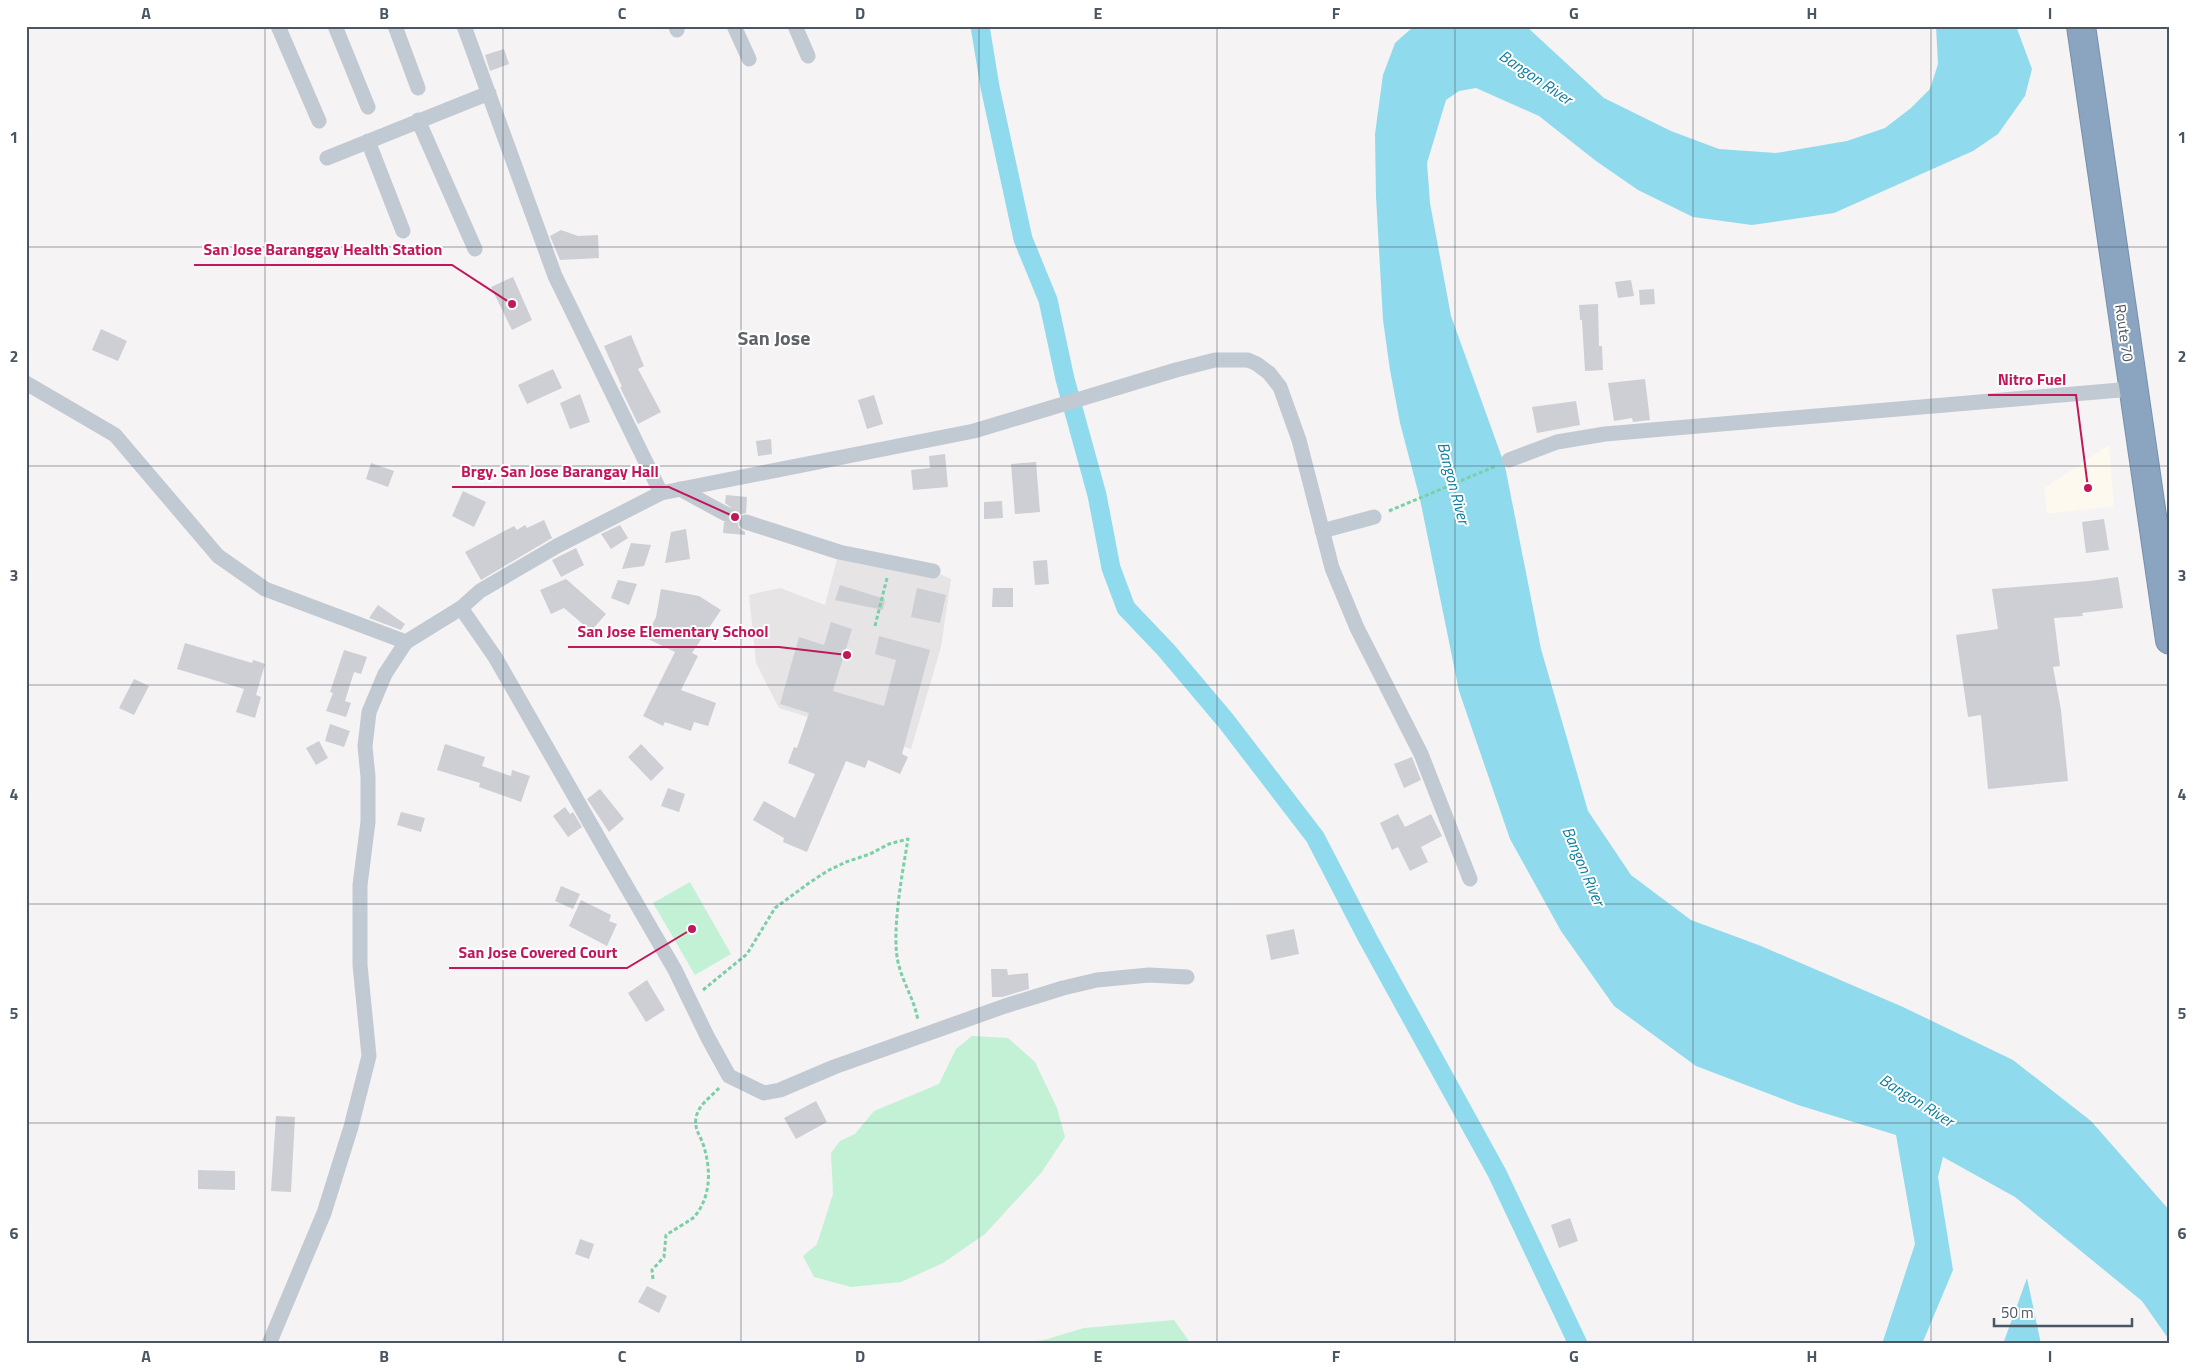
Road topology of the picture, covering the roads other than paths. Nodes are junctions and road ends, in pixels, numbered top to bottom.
1 (278, 26) edge
2 (335, 26) edge
3 (395, 26) edge
4 (464, 26) edge
5 (734, 26) edge
6 (795, 26) edge
7 (2080, 26) edge
8 (808, 56) dead end
9 (748, 59) dead end
10 (418, 88) dead end
11 (489, 93) junction
12 (368, 107) dead end
13 (418, 120) junction
14 (319, 121) dead end
15 (368, 141) junction
16 (327, 158) dead end
17 (403, 231) dead end
18 (475, 249) dead end
19 (26, 383) edge
20 (2132, 389) junction
21 (1509, 460) road end
22 (680, 489) junction
23 (662, 493) junction
24 (724, 513) tunnel mouth
25 (1374, 517) road end
26 (746, 522) tunnel mouth
27 (1322, 532) junction
28 (932, 571) dead end
29 (461, 608) junction
30 (2170, 640) edge
31 (406, 642) junction
32 (1470, 879) dead end
33 (1187, 977) dead end
34 (269, 1344) edge

1 - 14 street
2 - 12 street
3 - 10 street
4 - 11 street
5 - 9 street
6 - 8 street
7 - 20 highway, Route 70
11 - 13 street
11 - 23 street
13 - 15 street
13 - 18 street
15 - 16 street
15 - 17 street
19 - 31 street
20 - 21 street
20 - 30 highway, Route 70
22 - 23 street
22 - 24 street
22 - 27 street
23 - 29 street
25 - 27 street
26 - 28 street
27 - 32 street
29 - 31 street
29 - 33 street
31 - 34 street

